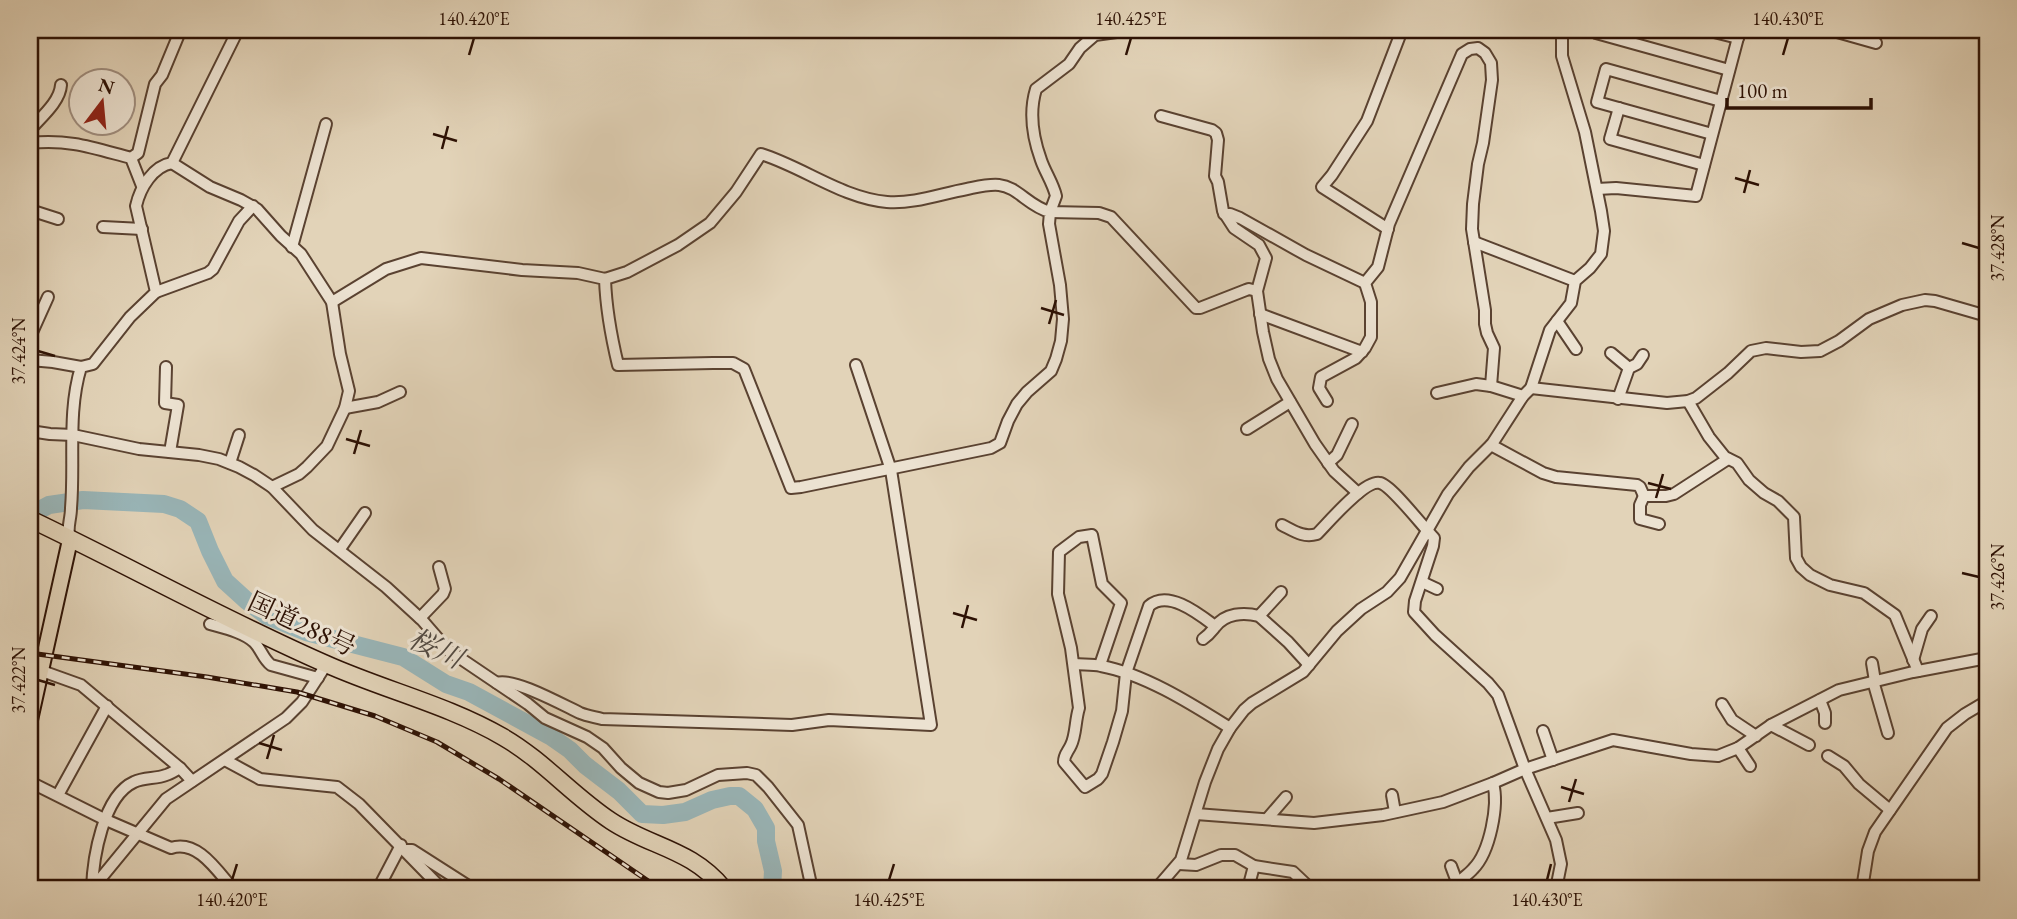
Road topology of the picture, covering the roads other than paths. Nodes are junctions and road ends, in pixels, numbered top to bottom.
1 (238, 30) edge
2 (1132, 30) edge
3 (1402, 30) edge
4 (1562, 30) edge
5 (1597, 30) edge
6 (1706, 30) edge
7 (1830, 30) edge
8 (179, 34) dead end
9 (1739, 34) edge
10 (1876, 43) dead end
11 (1730, 70) junction
12 (61, 85) dead end
13 (1721, 101) junction
14 (1619, 108) junction
15 (1161, 116) dead end
16 (326, 124) dead end
17 (30, 130) edge
18 (1712, 134) junction
19 (30, 143) edge
20 (131, 158) junction
21 (172, 163) junction
22 (1704, 165) junction
23 (142, 186) junction
24 (1597, 189) junction
25 (253, 206) junction
26 (30, 210) edge
27 (1050, 212) junction
28 (1224, 214) junction
29 (58, 219) dead end
30 (103, 228) dead end
31 (142, 229) junction
32 (1388, 229) junction
33 (1474, 242) junction
34 (292, 247) junction
35 (605, 279) junction
36 (1575, 281) junction
37 (1365, 283) junction
38 (1257, 291) junction
39 (156, 292) junction
40 (48, 297) dead end
41 (332, 302) junction
42 (1260, 314) junction
43 (1987, 316) edge
44 (1557, 321) junction
45 (30, 337) edge
46 (1576, 349) dead end
47 (1362, 352) junction
48 (1611, 353) dead end
49 (1643, 355) dead end
50 (30, 360) edge
51 (856, 365) dead end
52 (80, 367) junction
53 (166, 367) dead end
54 (1629, 368) junction
55 (1491, 386) junction
56 (400, 392) dead end
57 (1527, 392) junction
58 (1437, 393) dead end
59 (1618, 399) junction
60 (1326, 401) dead end
61 (1688, 401) junction
62 (1290, 402) junction
63 (345, 408) junction
64 (1352, 424) dead end
65 (1247, 429) dead end
66 (30, 431) edge
67 (73, 435) junction
68 (239, 435) dead end
69 (1490, 445) junction
70 (170, 452) junction
71 (1728, 459) junction
72 (230, 463) junction
73 (1328, 463) junction
74 (891, 470) junction
75 (272, 487) junction
76 (1358, 493) junction
77 (1644, 495) junction
78 (365, 513) dead end
79 (34, 521) edge
80 (1660, 524) dead end
81 (1282, 525) dead end
82 (1426, 530) junction
83 (69, 540) junction
84 (340, 550) junction
85 (439, 567) dead end
86 (1422, 582) junction
87 (1437, 589) dead end
88 (1281, 592) dead end
89 (1987, 594) edge
90 (1259, 616) junction
91 (1931, 616) dead end
92 (420, 618) junction
93 (1987, 623) edge
94 (210, 624) dead end
95 (1215, 626) junction
96 (1203, 639) dead end
97 (1987, 658) edge
98 (1872, 663) dead end
99 (1074, 664) junction
100 (1100, 665) junction
101 (1309, 665) junction
102 (1915, 665) junction
103 (41, 671) junction
104 (322, 671) junction
105 (1126, 673) junction
106 (1874, 681) junction
107 (497, 683) junction
108 (1820, 700) junction
109 (1987, 701) edge
110 (1723, 704) dead end
111 (107, 706) junction
112 (30, 720) edge
113 (1825, 723) dead end
114 (1771, 725) junction
115 (1230, 728) junction
116 (1543, 731) dead end
117 (1888, 733) dead end
118 (1756, 736) junction
119 (1809, 745) dead end
120 (1738, 748) junction
121 (1828, 756) dead end
122 (225, 760) junction
123 (1553, 760) junction
124 (1750, 766) dead end
125 (180, 768) junction
126 (1525, 768) junction
127 (192, 781) junction
128 (30, 782) edge
129 (1493, 783) junction
130 (30, 793) edge
131 (58, 795) junction
132 (1392, 795) dead end
133 (1286, 797) dead end
134 (1890, 810) junction
135 (1395, 813) junction
136 (1578, 813) dead end
137 (1196, 814) junction
138 (30, 815) edge
139 (1547, 818) junction
140 (1268, 819) junction
141 (106, 820) junction
142 (139, 833) junction
143 (403, 848) junction
144 (1178, 864) junction
145 (1254, 866) junction
146 (1451, 866) dead end
147 (1250, 881) dead end
148 (1455, 886) edge
149 (92, 889) edge
150 (233, 889) edge
151 (377, 889) edge
152 (442, 889) edge
153 (473, 889) edge
154 (724, 889) edge
155 (812, 889) edge
156 (1156, 889) edge
157 (1311, 889) edge
158 (1556, 889) edge
159 (1862, 889) edge

1 - 21 street
2 - 27 street
3 - 32 street
4 - 24 street
5 - 11 street
6 - 9 street
7 - 10 street
8 - 20 street
9 - 11 street
11 - 13 street
12 - 17 street
13 - 14 street
13 - 18 street
14 - 18 street
14 - 22 street
15 - 28 street
16 - 34 street
18 - 22 street
19 - 20 street
20 - 23 street
21 - 23 street
21 - 25 street
22 - 24 street
23 - 31 street
24 - 36 street
25 - 34 street
25 - 39 street
26 - 29 street
27 - 35 street
27 - 38 street
27 - 74 street
28 - 37 street
28 - 38 street
30 - 31 street
31 - 39 street
32 - 33 street
32 - 37 street
33 - 36 street
33 - 55 street
34 - 41 street
35 - 41 street
35 - 74 street
36 - 44 street
37 - 47 street
38 - 42 street
39 - 52 street
40 - 45 street
41 - 63 street
42 - 47 street
42 - 62 street
43 - 61 street
44 - 46 street
44 - 57 street
47 - 60 street
48 - 54 street
49 - 54 street
50 - 52 street
51 - 74 street
52 - 67 street
53 - 70 street
54 - 59 street
55 - 57 street
55 - 58 street
56 - 63 street
57 - 59 street
57 - 69 street
59 - 61 street
61 - 71 street
62 - 65 street
62 - 73 street
63 - 75 street
64 - 73 street
66 - 67 street
67 - 70 street
67 - 83 street
68 - 72 street
69 - 77 street
69 - 82 street
70 - 72 street
71 - 77 street
71 - 102 street
72 - 75 street
73 - 76 street
74 - 107 street
75 - 84 street
76 - 81 street
76 - 82 street
77 - 80 street
78 - 84 street
79 - 83 highway, 国道288号
82 - 86 street
82 - 101 street
83 - 103 main road
83 - 104 highway, 国道288号
84 - 92 street
85 - 92 street
86 - 87 street
86 - 126 street
88 - 90 street
89 - 93 street
90 - 95 street
90 - 101 street
91 - 102 street
92 - 107 street
94 - 104 street
95 - 96 street
95 - 105 street
97 - 102 street
98 - 106 street
99 - 100 street
99 - 100 street
99 - 105 street
100 - 105 street
101 - 115 street
102 - 106 street
103 - 111 street
103 - 112 main road
104 - 122 street
104 - 154 highway, 国道288号
105 - 115 street
106 - 108 street
106 - 117 street
107 - 155 street
108 - 113 street
108 - 114 street
109 - 134 street
110 - 118 street
111 - 125 street
111 - 131 street
114 - 118 street
114 - 119 street
115 - 137 street
116 - 123 street
118 - 120 street
120 - 123 street
120 - 124 street
121 - 134 street
122 - 127 street
122 - 143 street
123 - 126 street
125 - 127 street
125 - 141 street
126 - 129 street
126 - 139 street
127 - 142 street
128 - 131 street
129 - 135 street
129 - 148 street
130 - 138 main road
131 - 141 street
132 - 135 street
133 - 140 street
134 - 159 street
135 - 140 street
136 - 139 street
137 - 140 street
137 - 144 street
139 - 158 street
141 - 142 street
141 - 149 street
142 - 149 street
142 - 150 street
143 - 151 street
143 - 152 street
143 - 153 street
144 - 145 street
144 - 156 street
145 - 147 street
145 - 157 street
146 - 148 street

